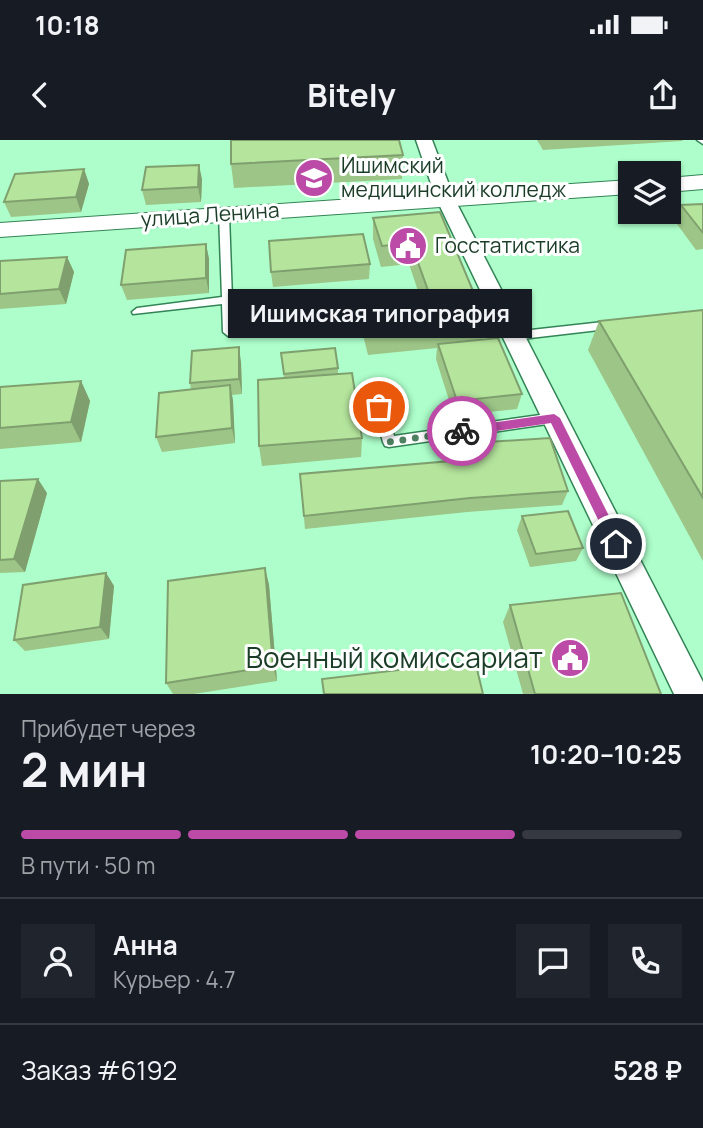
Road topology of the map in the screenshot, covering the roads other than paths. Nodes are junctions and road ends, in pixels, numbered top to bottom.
1 (424, 140) edge
2 (703, 183) edge
3 (681, 184) edge
4 (618, 188) edge
5 (445, 198) junction
6 (224, 214) junction
7 (0, 230) edge
8 (227, 300) junction
9 (137, 312) dead end
10 (313, 321) dead end
11 (622, 324) edge
12 (513, 337) junction
13 (379, 407) dead end
14 (554, 418) junction
15 (691, 694) edge

1 - 5 street
2 - 3 street
4 - 5 street, улица Ленина
5 - 6 street, улица Ленина
5 - 12 street
6 - 7 street, улица Ленина
6 - 8 lane
8 - 9 lane
8 - 10 lane
11 - 12 lane
12 - 14 street
13 - 14 lane
14 - 15 street

